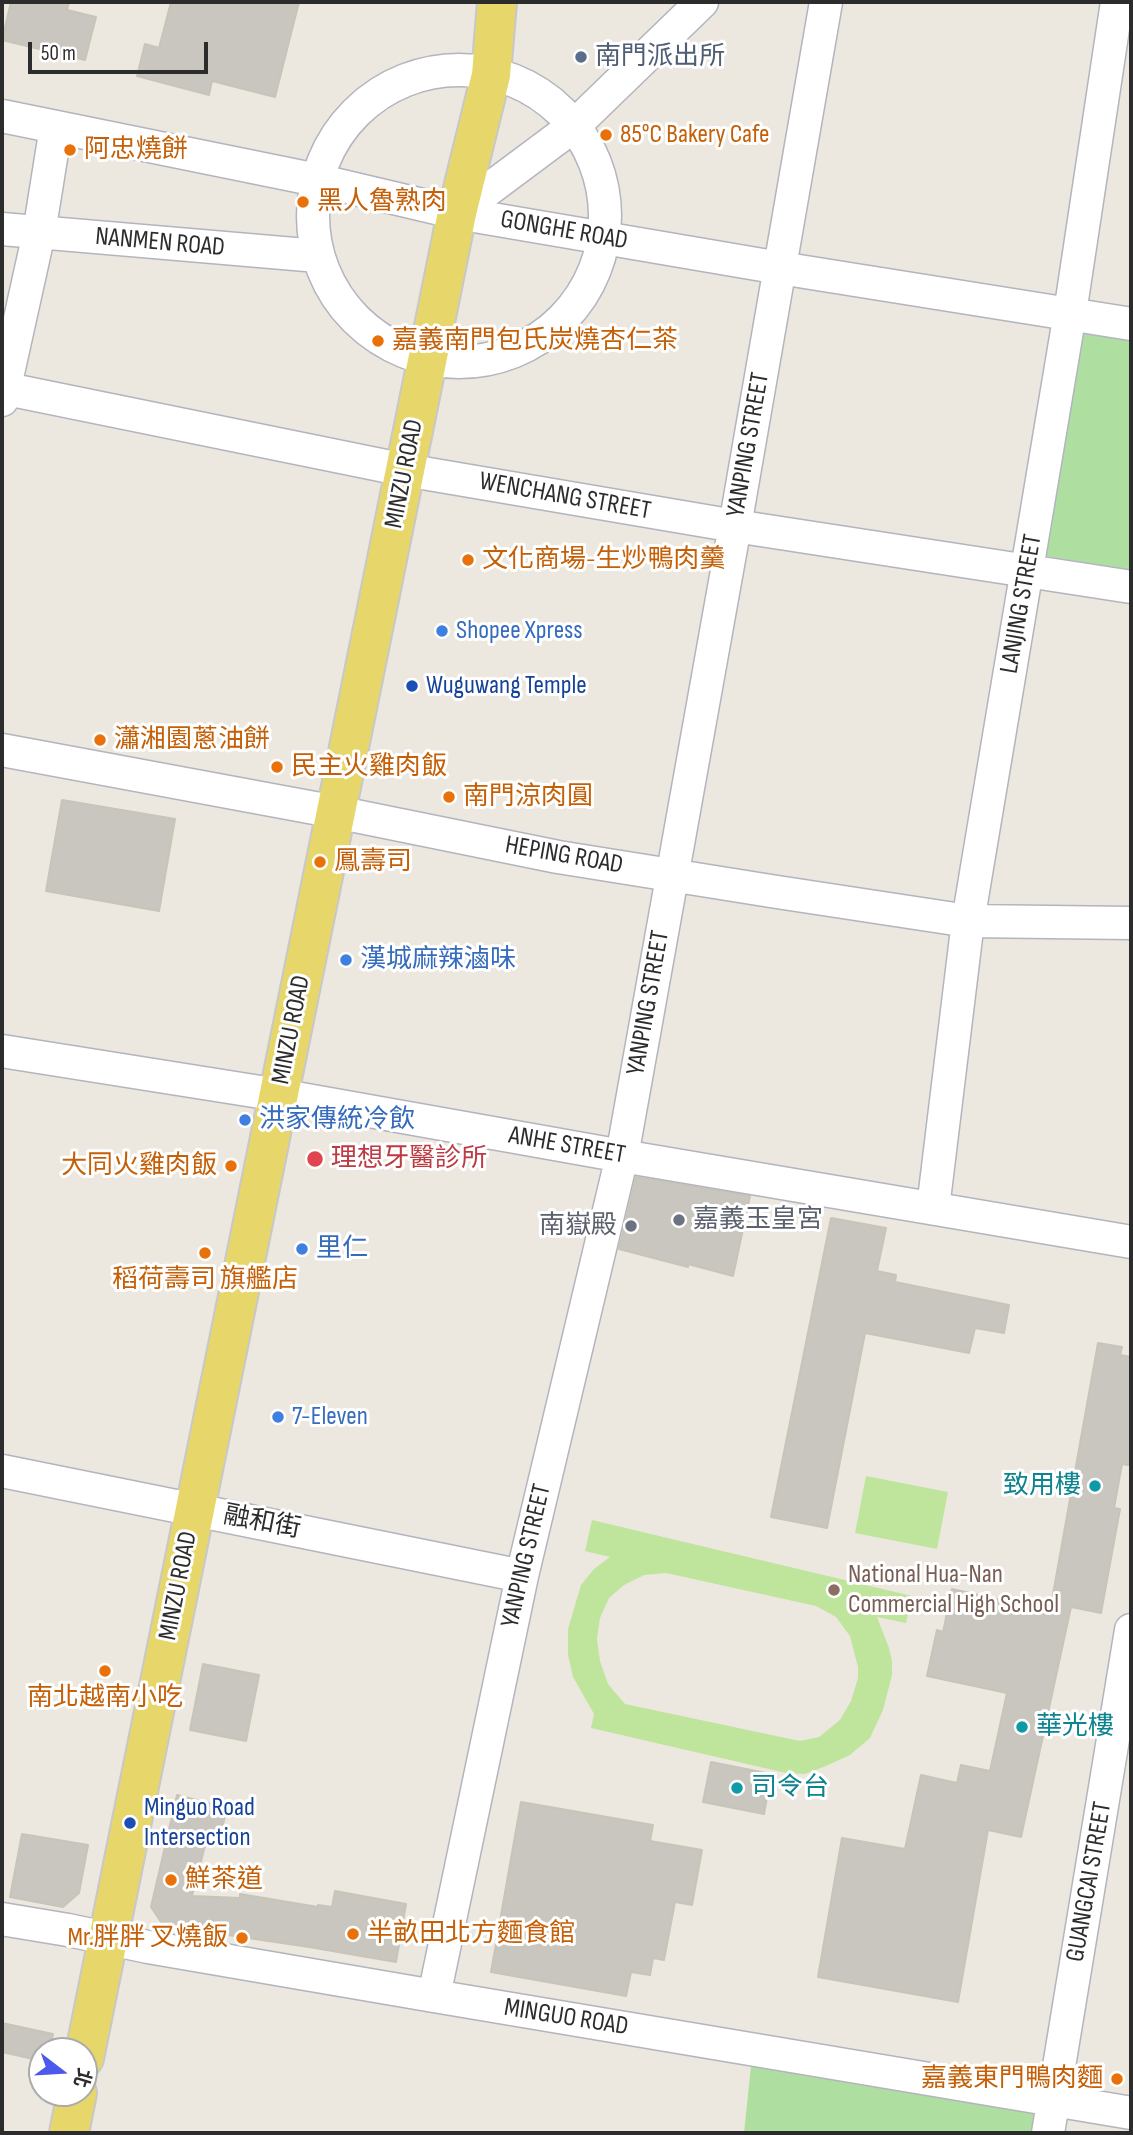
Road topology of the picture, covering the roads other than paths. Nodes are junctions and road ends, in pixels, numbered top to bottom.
1 (497, 2) edge
2 (702, 2) edge
3 (826, 2) edge
4 (1117, 2) edge
5 (491, 75) junction
6 (2, 116) edge
7 (575, 125) junction
8 (57, 127) junction
9 (317, 180) junction
10 (457, 213) junction
11 (2, 229) edge
12 (39, 233) junction
13 (605, 237) junction
14 (318, 256) junction
15 (780, 268) junction
16 (1070, 313) junction
17 (1131, 324) edge
18 (428, 358) junction
19 (3, 392) edge
20 (405, 470) junction
21 (735, 526) junction
22 (1027, 571) junction
23 (1131, 587) edge
24 (2, 750) edge
25 (336, 812) junction
26 (672, 875) junction
27 (968, 921) junction
28 (1131, 923) edge
29 (2, 1051) edge
30 (279, 1095) junction
31 (622, 1156) junction
32 (933, 1208) junction
33 (1131, 1242) edge
34 (2, 1471) edge
35 (195, 1510) junction
36 (522, 1576) junction
37 (1130, 1648) edge
38 (1126, 1696) edge
39 (2, 1919) edge
40 (108, 1939) junction
41 (434, 1996) junction
42 (88, 2037) edge
43 (1054, 2100) junction
44 (74, 2107) edge
45 (1131, 2113) edge
46 (69, 2133) edge
47 (1048, 2133) edge

1 - 5 main road, MINZU ROAD
2 - 7 street
3 - 15 street, YANPING STREET
4 - 16 street, LANJING STREET
5 - 7 street
5 - 9 street
5 - 10 main road, MINZU ROAD
6 - 8 street, GONGHE ROAD
7 - 10 street
7 - 13 street
8 - 9 street, GONGHE ROAD
8 - 12 street
9 - 10 street, GONGHE ROAD
9 - 14 street
10 - 13 street, GONGHE ROAD
10 - 18 main road, MINZU ROAD
11 - 12 street, NANMEN ROAD
12 - 14 street, NANMEN ROAD
12 - 19 street
13 - 15 street, GONGHE ROAD
13 - 18 street
14 - 18 street
15 - 16 street, GONGHE ROAD
15 - 21 street, YANPING STREET
16 - 17 street, GONGHE ROAD
16 - 22 street, LANJING STREET
18 - 20 main road, MINZU ROAD
19 - 20 street, WENCHANG STREET
20 - 21 street, WENCHANG STREET
20 - 25 main road, MINZU ROAD
21 - 22 street, WENCHANG STREET
21 - 26 street, YANPING STREET
22 - 23 street, WENCHANG STREET
22 - 27 street, LANJING STREET
24 - 25 street, HEPING ROAD
25 - 26 street, HEPING ROAD
25 - 30 main road, MINZU ROAD
26 - 27 street, HEPING ROAD
26 - 31 street, YANPING STREET
27 - 28 street, HEPING ROAD
27 - 32 street, LANJING STREET
29 - 30 street, ANHE STREET
30 - 31 street, ANHE STREET
30 - 35 main road, MINZU ROAD
31 - 32 street, ANHE STREET
31 - 36 street, YANPING STREET
32 - 33 street, ANHE STREET
34 - 35 street, 融和街
35 - 36 street, 融和街
35 - 40 main road, MINZU ROAD
36 - 41 street, YANPING STREET
37 - 38 street, GUANGCAI STREET
38 - 43 street, GUANGCAI STREET
39 - 40 street, MINGUO ROAD
40 - 41 street, MINGUO ROAD
40 - 42 main road, MINZU ROAD
41 - 43 street, MINGUO ROAD
43 - 45 street, MINGUO ROAD
43 - 47 street, GUANGCAI STREET
44 - 46 main road

